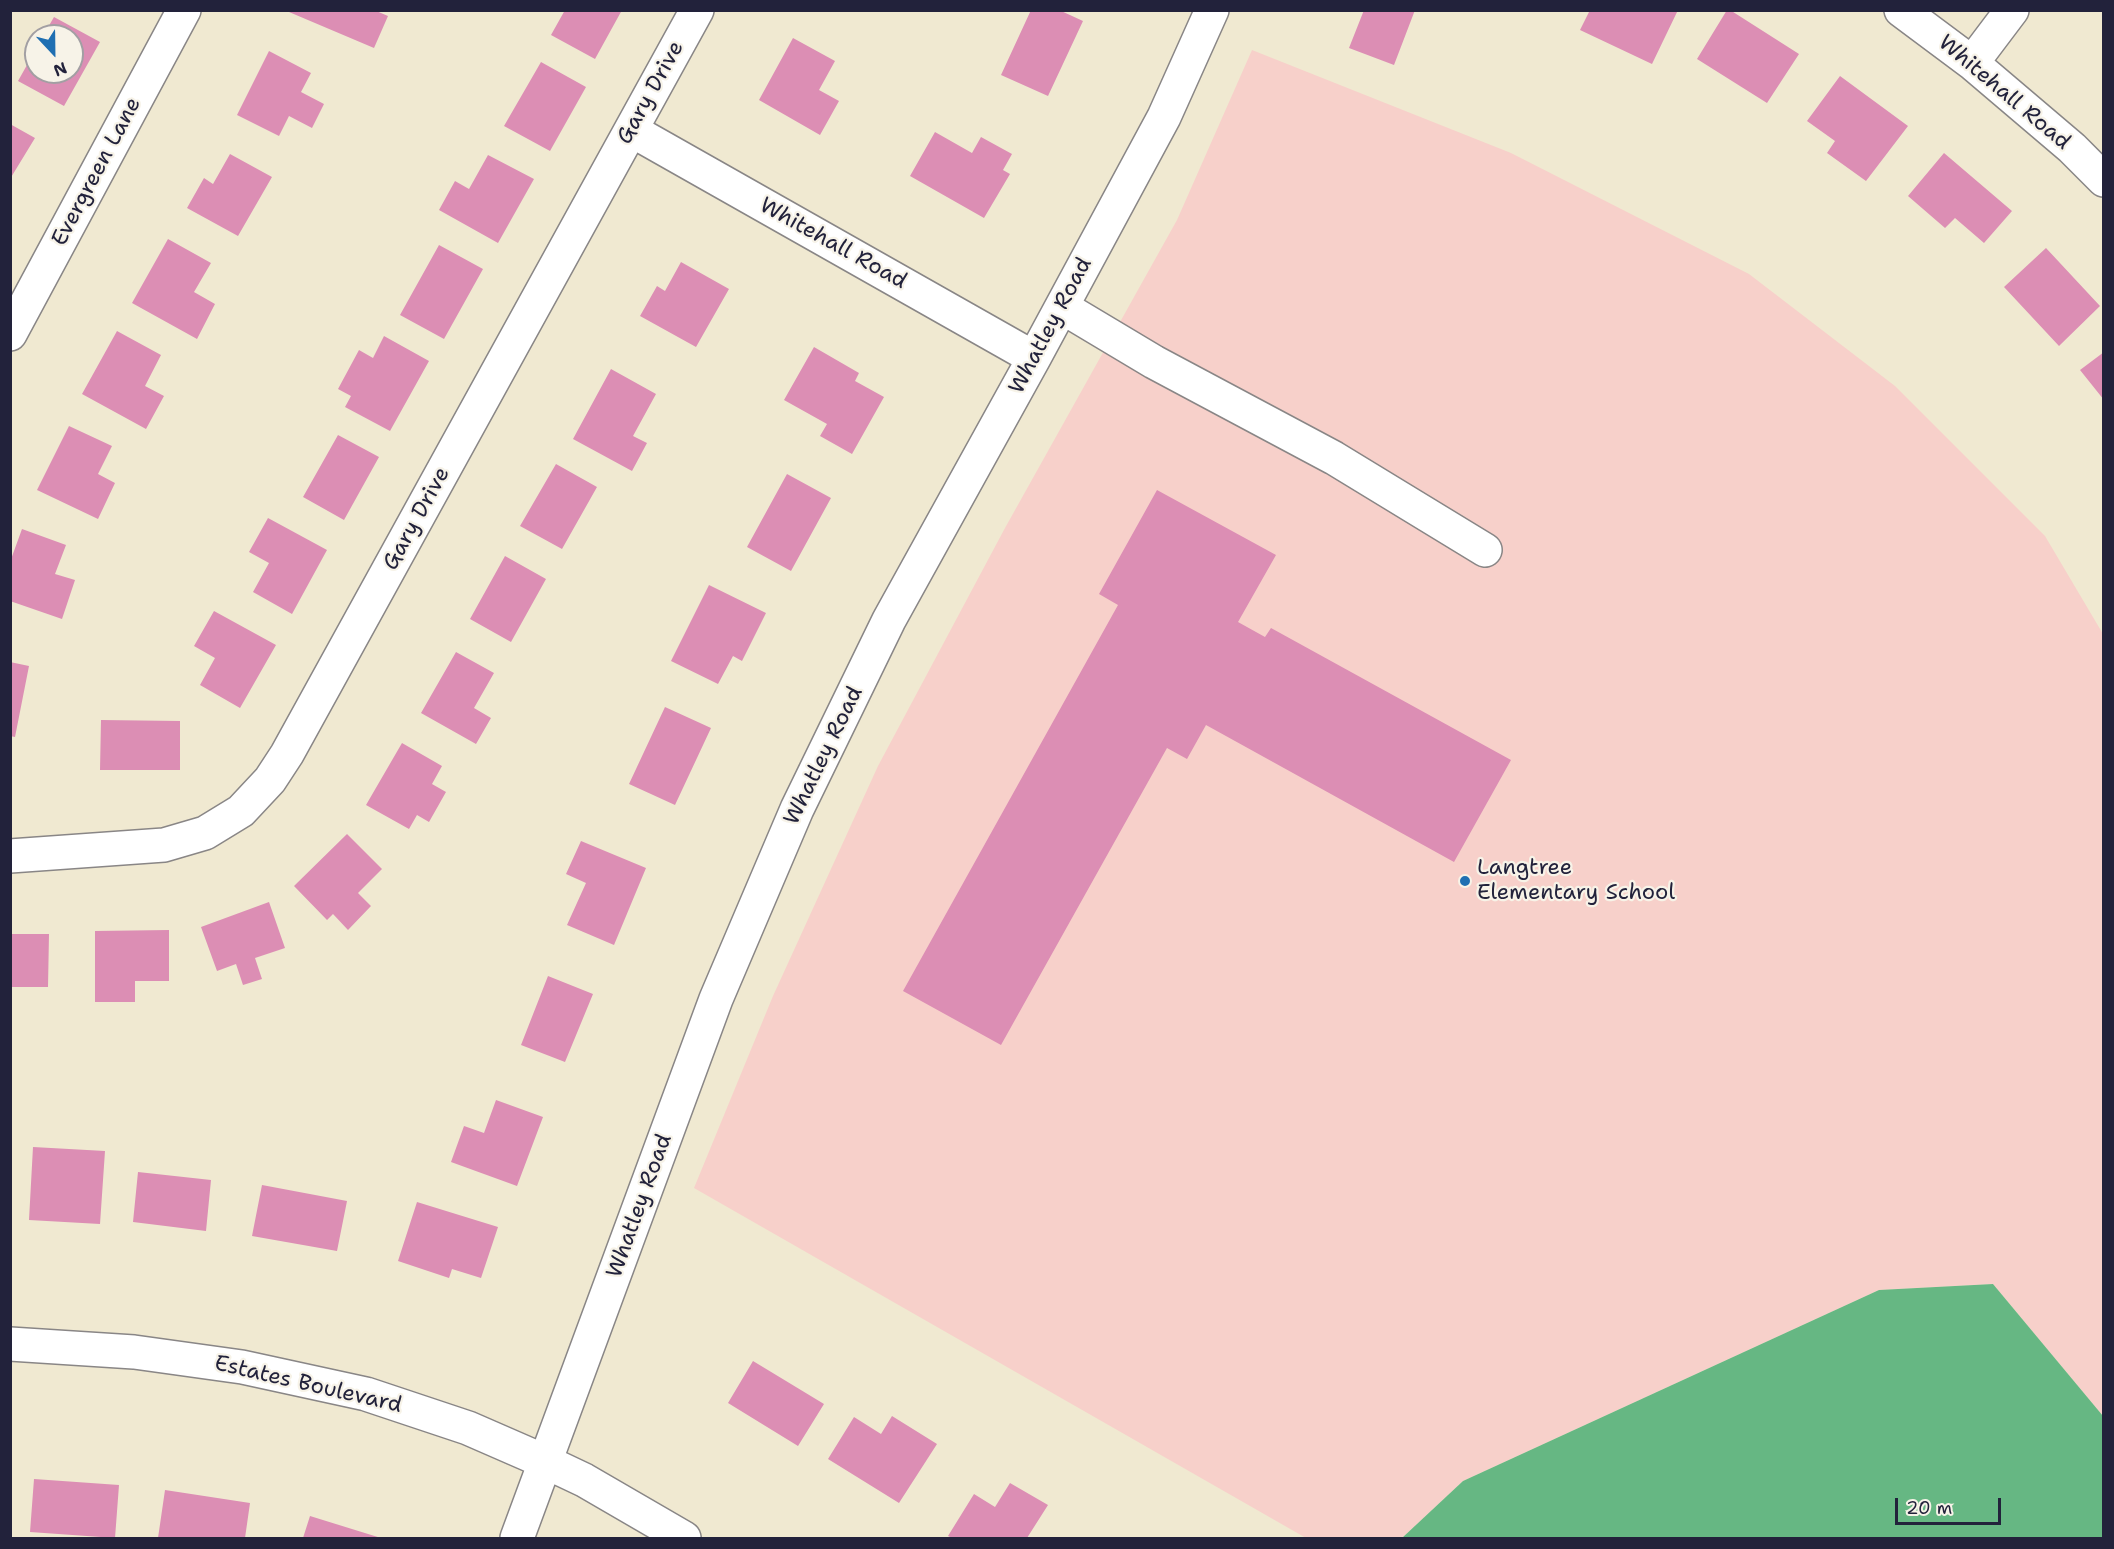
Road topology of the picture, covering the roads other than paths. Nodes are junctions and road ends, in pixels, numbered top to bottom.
1 (184, 10) edge
2 (697, 10) edge
3 (1212, 10) edge
4 (1901, 10) edge
5 (2012, 10) edge
6 (1972, 63) junction
7 (631, 130) junction
8 (2103, 180) edge
9 (1062, 307) junction
10 (10, 334) edge
11 (1034, 358) junction
12 (1485, 550) dead end
13 (10, 856) edge
14 (10, 1344) edge
15 (546, 1462) junction
16 (518, 1539) edge
17 (684, 1539) edge

1 - 10 street, Evergreen Lane
2 - 7 street, Gary Drive
3 - 9 street, Whatley Road
4 - 6 street, Whitehall Road
5 - 6 street
6 - 8 street, Whitehall Road
7 - 11 street, Whitehall Road
7 - 13 street, Gary Drive
9 - 11 street, Whatley Road
9 - 12 street
11 - 15 street, Whatley Road
14 - 15 street, Estates Boulevard
15 - 16 street, Whatley Road
15 - 17 street, Estates Boulevard

